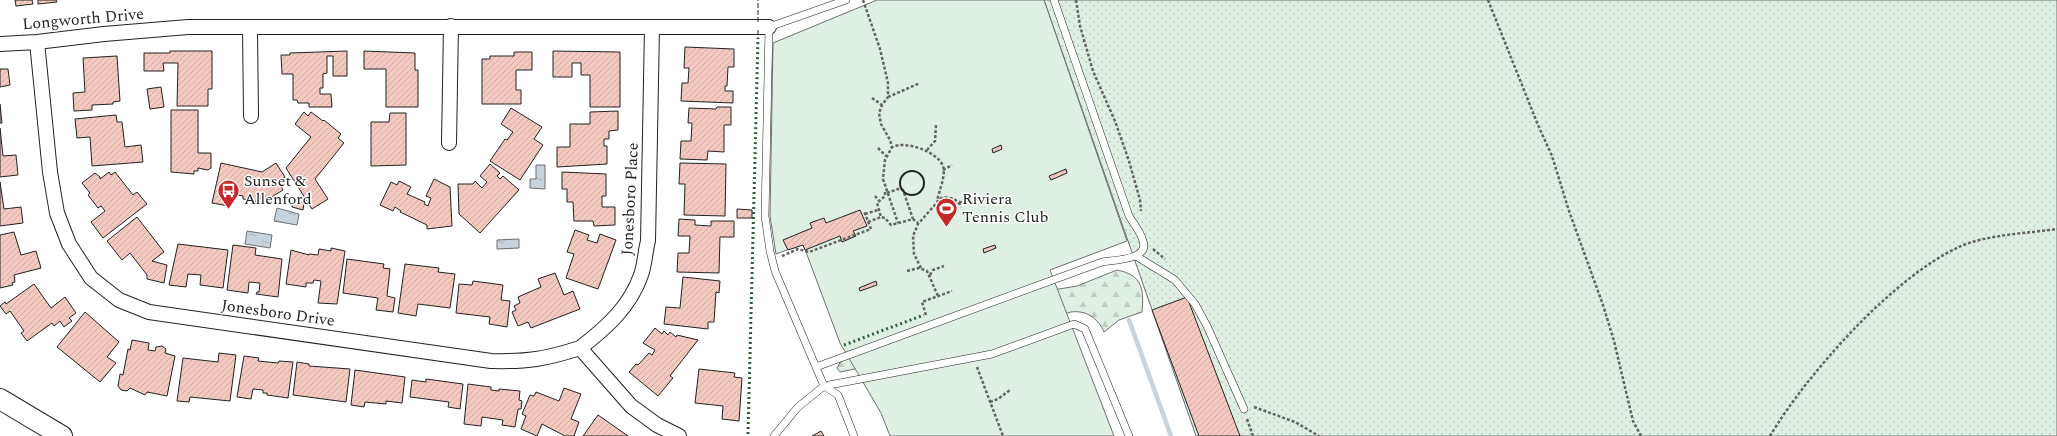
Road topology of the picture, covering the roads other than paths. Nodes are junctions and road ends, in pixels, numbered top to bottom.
1 (846, 0) edge
2 (1054, 0) edge
3 (451, 26) junction
4 (652, 27) junction
5 (769, 27) junction
6 (250, 28) junction
7 (37, 42) junction
8 (0, 44) edge
9 (250, 116) dead end
10 (449, 143) dead end
11 (1136, 256) junction
12 (580, 348) junction
13 (816, 367) junction
14 (824, 386) junction
15 (0, 399) edge
16 (1244, 409) road end
17 (62, 436) edge
18 (679, 436) edge
19 (774, 436) edge
20 (854, 436) edge
21 (1129, 436) edge

1 - 5 lane
2 - 11 lane
3 - 4 street, Longworth Drive
3 - 6 street, Longworth Drive
3 - 10 street
4 - 5 street, Longworth Drive
4 - 12 street, Jonesboro Place
5 - 13 lane
6 - 7 street, Longworth Drive
6 - 9 street
7 - 8 street, Longworth Drive
7 - 12 street, Jonesboro Drive
11 - 13 lane
11 - 16 lane
12 - 18 street
13 - 14 lane
14 - 19 lane
14 - 20 lane
14 - 21 lane
15 - 17 main road

